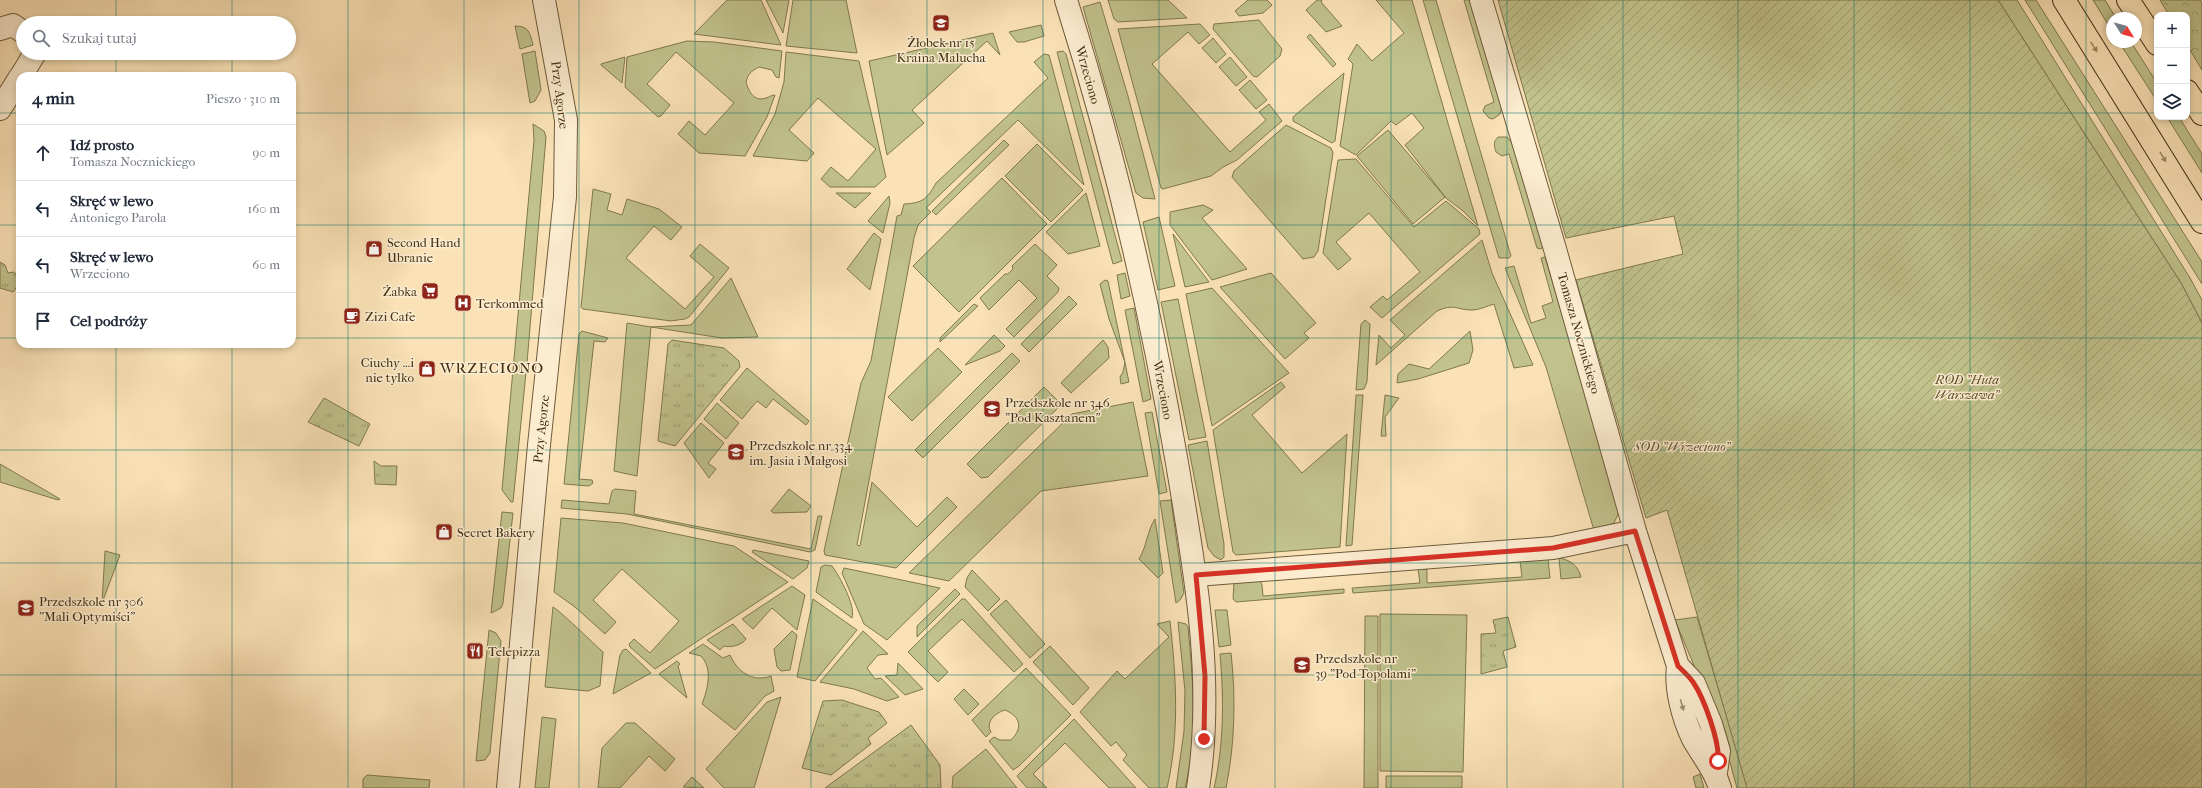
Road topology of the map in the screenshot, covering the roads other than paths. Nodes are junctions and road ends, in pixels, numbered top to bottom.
1 (544, 0) edge
2 (1066, 0) edge
3 (1481, 0) edge
4 (2064, 0) edge
5 (2128, 0) edge
6 (16, 27) edge
7 (0, 29) edge
8 (2154, 39) edge
9 (31, 60) edge
10 (23, 72) edge
11 (16, 83) edge
12 (2190, 96) edge
13 (0, 109) edge
14 (2202, 114) edge
15 (2202, 222) edge
16 (1635, 531) junction
17 (1196, 575) junction
18 (1718, 781) edge
19 (508, 788) edge
20 (1198, 788) edge

1 - 19 street, Przy Agorze
2 - 17 street, Wrzeciono
3 - 16 street, Tomasza Nocznickiego
4 -> 15 main road
5 - 8 main road
6 - 7 street
9 - 10 street
11 - 13 street
12 - 14 main road
16 - 17 street
16 - 18 street, Tomasza Nocznickiego
17 - 20 street, Wrzeciono

